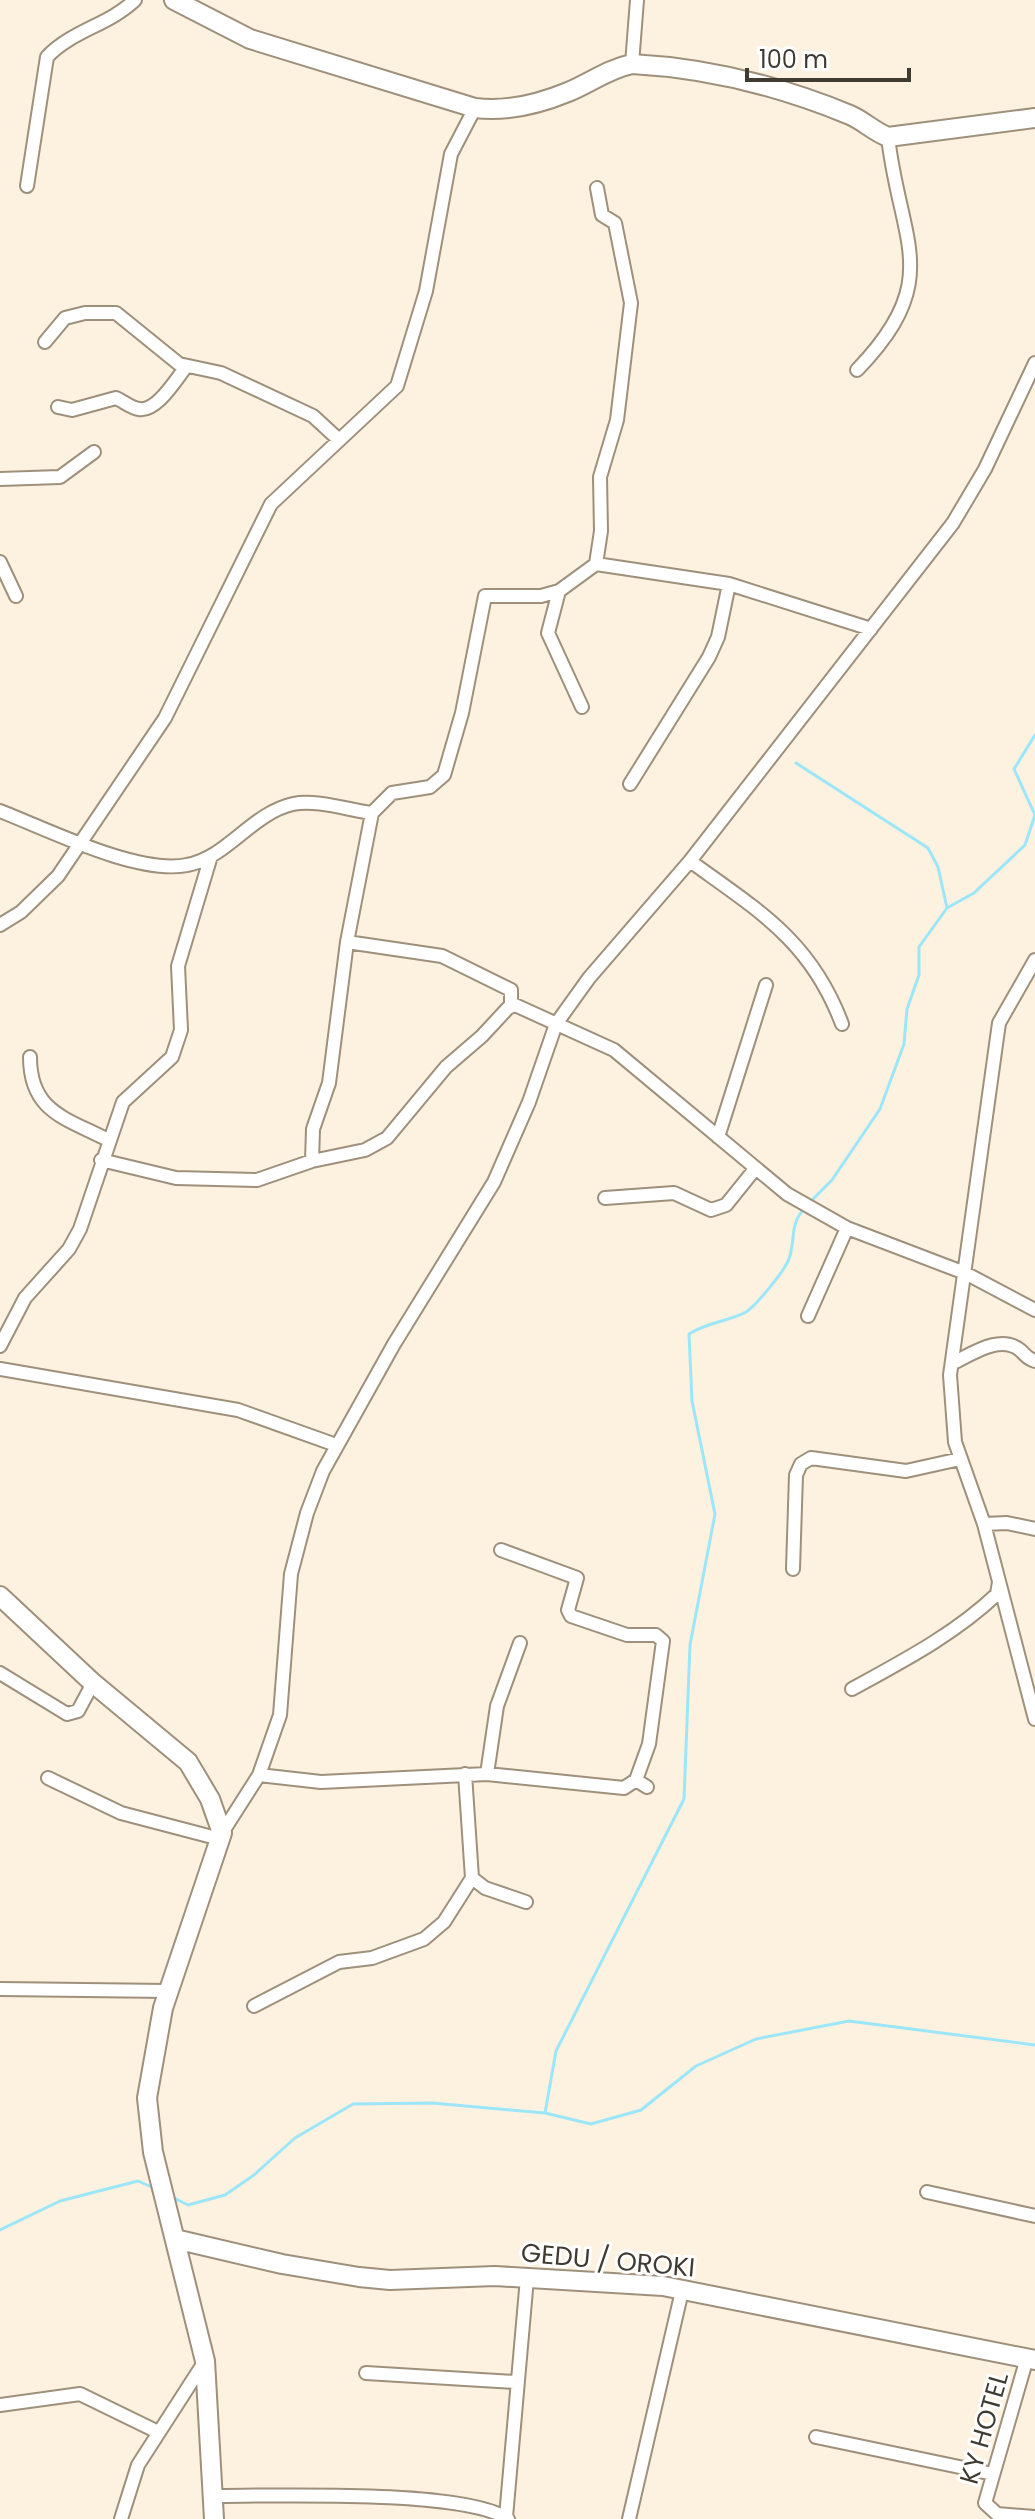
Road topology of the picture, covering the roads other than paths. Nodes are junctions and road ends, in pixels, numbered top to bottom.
1 (135, 0) edge
2 (174, 0) edge
3 (637, 0) edge
4 (632, 64) junction
5 (475, 108) junction
6 (1035, 118) edge
7 (888, 137) junction
8 (27, 186) dead end
9 (597, 188) dead end
10 (45, 342) dead end
11 (1035, 363) edge
12 (186, 367) junction
13 (857, 370) dead end
14 (58, 407) dead end
15 (338, 439) junction
16 (94, 452) dead end
17 (0, 479) edge
18 (0, 562) edge
19 (596, 564) junction
20 (729, 584) junction
21 (559, 591) junction
22 (16, 596) dead end
23 (871, 629) junction
24 (582, 707) dead end
25 (630, 784) dead end
26 (0, 811) edge
27 (372, 813) junction
28 (81, 845) junction
29 (211, 856) junction
30 (690, 861) junction
31 (0, 925) edge
32 (347, 942) junction
33 (1035, 960) edge
34 (766, 985) dead end
35 (511, 1006) junction
36 (556, 1024) junction
37 (842, 1024) dead end
38 (30, 1057) dead end
39 (718, 1137) junction
40 (108, 1140) junction
41 (101, 1160) junction
42 (312, 1161) junction
43 (755, 1169) junction
44 (605, 1198) dead end
45 (847, 1228) junction
46 (965, 1273) junction
47 (1035, 1310) edge
48 (808, 1316) dead end
49 (0, 1346) edge
50 (1035, 1361) edge
51 (953, 1363) junction
52 (0, 1369) edge
53 (336, 1445) junction
54 (960, 1459) junction
55 (984, 1524) junction
56 (1035, 1529) edge
57 (501, 1550) dead end
58 (793, 1569) dead end
59 (999, 1578) junction
60 (0, 1596) edge
61 (520, 1643) dead end
62 (0, 1673) edge
63 (93, 1683) junction
64 (852, 1689) dead end
65 (1035, 1719) edge
66 (465, 1774) junction
67 (487, 1774) junction
68 (259, 1775) junction
69 (48, 1778) dead end
70 (221, 1836) junction
71 (472, 1878) junction
72 (526, 1902) dead end
73 (0, 1989) edge
74 (168, 1991) junction
75 (254, 2006) dead end
76 (927, 2192) dead end
77 (1035, 2216) edge
78 (175, 2239) junction
79 (527, 2278) junction
80 (682, 2291) junction
81 (1031, 2359) edge
82 (205, 2361) junction
83 (366, 2373) dead end
84 (515, 2382) junction
85 (0, 2405) edge
86 (158, 2432) junction
87 (816, 2437) dead end
88 (993, 2474) junction
89 (213, 2496) junction
90 (1035, 2517) edge
91 (507, 2518) edge
92 (121, 2519) edge
93 (214, 2519) edge
94 (629, 2519) edge

1 - 8 street
2 - 5 main road
3 - 4 street
4 - 5 main road
4 - 7 main road
5 - 15 street
6 - 7 main road
7 - 13 street
9 - 19 street
10 - 12 street
11 - 23 street
12 - 14 street
12 - 15 street
15 - 28 street
16 - 17 street
18 - 22 street
19 - 20 street
19 - 21 street
20 - 23 street
20 - 25 street
21 - 24 street
21 - 27 street
23 - 30 street
26 - 28 street
27 - 29 street
27 - 32 street
28 - 29 street
28 - 31 street
29 - 40 street
30 - 36 street
30 - 37 street
32 - 35 street
32 - 42 street
33 - 46 street
34 - 39 street
35 - 36 street
35 - 42 street
36 - 39 street
36 - 53 street
38 - 40 street
39 - 43 street
40 - 41 street
41 - 42 street
41 - 49 street
43 - 44 street
43 - 45 street
45 - 46 street
45 - 48 street
46 - 47 street
46 - 51 street
50 - 51 street
51 - 54 street
52 - 53 street
53 - 68 street
54 - 55 street
54 - 58 street
55 - 56 street
55 - 59 street
57 - 67 street
59 - 64 street
59 - 65 street
60 - 63 main road
61 - 67 street
62 - 63 street
63 - 70 main road
66 - 67 street
66 - 68 street
66 - 71 street
68 - 70 street
69 - 70 street
70 - 74 main road
71 - 72 street
71 - 75 street
73 - 74 street
74 - 78 main road
76 - 77 street
78 - 79 main road, GEDU / OROKI
78 - 82 main road
79 - 80 main road, GEDU / OROKI
79 - 84 street
80 - 81 main road, GEDU / OROKI
80 - 94 street
81 - 88 street, KY HOTEL
82 - 86 street
82 - 89 main road
83 - 84 street
84 - 91 street
85 - 86 street
86 - 92 street
87 - 88 street
88 - 90 street, KY HOTEL
89 - 91 street
89 - 93 main road

